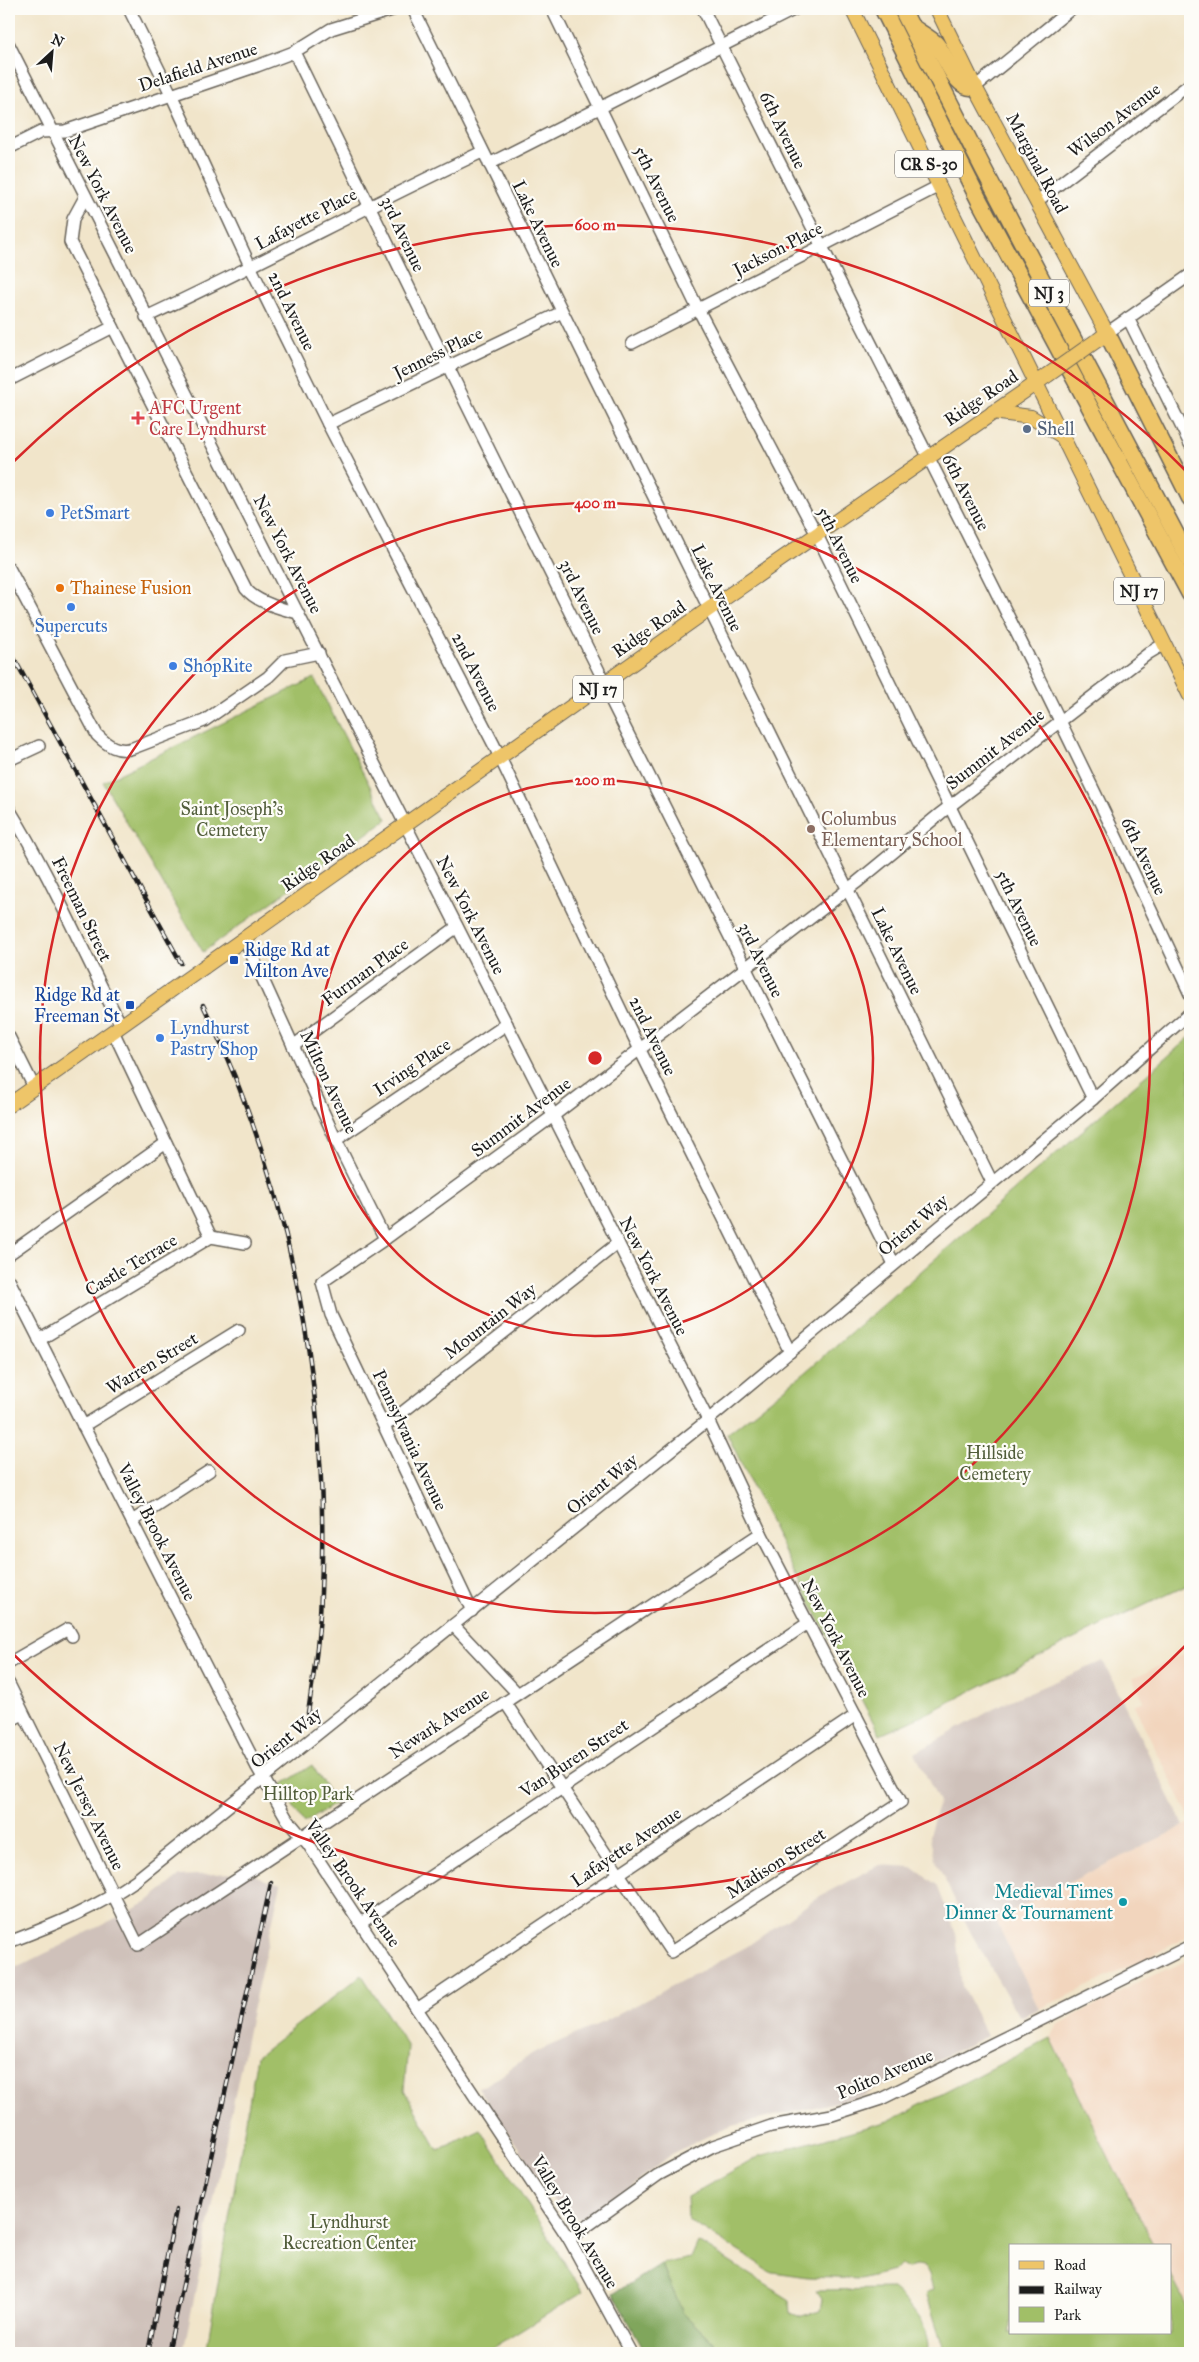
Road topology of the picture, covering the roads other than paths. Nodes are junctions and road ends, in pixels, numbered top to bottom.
1 (129, 9) edge
2 (395, 9) edge
3 (413, 9) edge
4 (552, 9) edge
5 (703, 9) edge
6 (795, 9) edge
7 (852, 9) edge
8 (882, 9) edge
9 (902, 9) edge
10 (937, 9) edge
11 (1071, 9) edge
12 (909, 25) junction
13 (9, 45) edge
14 (721, 45) junction
15 (294, 52) junction
16 (1190, 84) edge
17 (975, 87) junction
18 (171, 94) junction
19 (600, 108) junction
20 (53, 133) junction
21 (9, 148) edge
22 (482, 152) junction
23 (489, 164) junction
24 (939, 186) junction
25 (85, 197) junction
26 (1036, 202) junction
27 (370, 206) junction
28 (820, 247) junction
29 (251, 268) junction
30 (1190, 275) edge
31 (698, 309) junction
32 (562, 312) junction
33 (146, 317) junction
34 (1128, 318) junction
35 (113, 326) junction
36 (1101, 337) junction
37 (632, 343) dead end
38 (448, 367) junction
39 (1042, 379) junction
40 (9, 380) edge
41 (993, 412) junction
42 (328, 424) junction
43 (1063, 436) junction
44 (1190, 441) edge
45 (928, 456) junction
46 (1190, 498) edge
47 (817, 535) junction
48 (1190, 561) edge
49 (9, 568) edge
50 (1190, 594) edge
51 (709, 609) junction
52 (298, 612) junction
53 (1164, 644) junction
54 (319, 653) junction
55 (604, 684) junction
56 (1190, 696) edge
57 (1060, 720) junction
58 (39, 746) dead end
59 (500, 758) junction
60 (9, 760) edge
61 (950, 807) junction
62 (9, 809) edge
63 (405, 824) junction
64 (848, 889) junction
65 (457, 927) junction
66 (244, 938) junction
67 (746, 968) junction
68 (1190, 994) edge
69 (1190, 1013) edge
70 (507, 1024) junction
71 (118, 1028) junction
72 (9, 1037) edge
73 (293, 1046) junction
74 (640, 1050) junction
75 (34, 1087) junction
76 (1093, 1099) junction
77 (9, 1105) edge
78 (553, 1116) junction
79 (336, 1140) junction
80 (166, 1143) junction
81 (992, 1182) junction
82 (211, 1237) junction
83 (385, 1240) junction
84 (618, 1242) junction
85 (245, 1243) dead end
86 (9, 1254) edge
87 (894, 1264) junction
88 (9, 1280) edge
89 (322, 1282) joint
90 (239, 1330) dead end
91 (39, 1340) junction
92 (790, 1352) junction
93 (708, 1420) junction
94 (83, 1426) junction
95 (385, 1426) junction
96 (209, 1471) dead end
97 (132, 1521) junction
98 (761, 1533) junction
99 (472, 1611) junction
100 (808, 1623) junction
101 (453, 1625) junction
102 (72, 1636) dead end
103 (9, 1663) edge
104 (9, 1684) edge
105 (517, 1693) junction
106 (504, 1702) junction
107 (24, 1714) junction
108 (856, 1715) junction
109 (9, 1721) edge
110 (263, 1779) junction
111 (561, 1788) junction
112 (901, 1802) joint
113 (300, 1836) junction
114 (618, 1874) junction
115 (113, 1896) junction
116 (361, 1923) junction
117 (9, 1942) edge
118 (138, 1944) joint
119 (1190, 1946) edge
120 (417, 2009) junction
121 (569, 2239) junction
122 (631, 2353) edge

1 - 18 street, 2nd Avenue
2 - 15 street, Delafield Avenue
3 - 22 street, Lake Avenue
4 - 19 street, 5th Avenue
5 - 14 street, 6th Avenue
6 - 14 street
7 - 24 main road, CR S-30
8 - 50 highway, NJ 3
9 - 12 highway, NJ 3
10 - 17 main road, Marginal Road
11 - 17 street
12 - 17 highway
12 - 48 highway, NJ 3
13 - 20 street, New York Avenue
14 - 19 street
14 - 28 street, 6th Avenue
15 - 18 street, Delafield Avenue
15 - 27 street, 3rd Avenue
16 - 26 street, Wilson Avenue
17 - 26 main road, Marginal Road
18 - 20 street, Delafield Avenue
18 - 29 street, 2nd Avenue
19 - 23 street
19 - 31 street, 5th Avenue
20 - 21 street, Delafield Avenue
20 - 25 street, New York Avenue
22 - 23 street, Lake Avenue
22 - 27 street, Lafayette Place
23 - 32 street, Lake Avenue
24 - 28 street, Jackson Place
24 - 39 main road, CR S-30
25 - 33 street, New York Avenue
25 - 35 street
26 - 36 main road, Marginal Road
27 - 29 street, Lafayette Place
27 - 38 street, 3rd Avenue
28 - 31 street, Jackson Place
28 - 45 street, 6th Avenue
29 - 33 street, Lafayette Place
29 - 42 street, 2nd Avenue
30 - 34 street, Ridge Road
31 - 37 street, Jackson Place
31 - 47 street, 5th Avenue
32 - 38 street, Jenness Place
32 - 51 street, Lake Avenue
33 - 52 street, New York Avenue
34 - 36 street, Ridge Road
34 - 44 street
35 - 40 street
35 - 52 street
36 - 39 main road, Ridge Road, bridge
36 - 46 highway
38 - 42 street, Jenness Place
38 - 55 street, 3rd Avenue
39 - 41 main road, Ridge Road / NJ 17
39 - 43 main road, NJ 17
41 - 43 main road
41 - 45 main road, Ridge Road / NJ 17
42 - 59 street, 2nd Avenue
43 - 53 main road, NJ 17
45 - 47 main road, Ridge Road / NJ 17
45 - 57 street, 6th Avenue
47 - 51 main road, Ridge Road / NJ 17
47 - 61 street, 5th Avenue
49 - 54 street
51 - 55 main road, Ridge Road / NJ 17
51 - 64 street, Lake Avenue
52 - 54 street, New York Avenue
53 - 56 main road, NJ 17
53 - 57 street, Summit Avenue
54 - 63 street, New York Avenue
55 - 59 main road, Ridge Road / NJ 17
55 - 67 street, 3rd Avenue
57 - 61 street, Summit Avenue
57 - 68 street, 6th Avenue
58 - 60 street
59 - 63 main road, Ridge Road / NJ 17
59 - 74 street, 2nd Avenue
61 - 64 street, Summit Avenue
61 - 76 street, 5th Avenue
62 - 71 street, Freeman Street
63 - 65 street, New York Avenue
63 - 66 main road, Ridge Road / NJ 17
64 - 67 street, Summit Avenue
64 - 81 street, Lake Avenue
65 - 70 street, New York Avenue
65 - 73 street, Furman Place
66 - 71 main road, Ridge Road / NJ 17, bridge
66 - 73 street, Milton Avenue
67 - 74 street, Summit Avenue
67 - 87 street, 3rd Avenue
69 - 76 street, Orient Way
70 - 78 street, New York Avenue
70 - 79 street, Irving Place
71 - 75 main road, Ridge Road / NJ 17
71 - 80 street, Freeman Street
72 - 75 street
73 - 79 street, Milton Avenue
74 - 78 street, Summit Avenue
74 - 92 street, 2nd Avenue
75 - 77 main road, Ridge Road / NJ 17
76 - 81 street, Orient Way
78 - 83 street, Summit Avenue
78 - 84 street, New York Avenue
79 - 83 street, Milton Avenue
80 - 82 street, Freeman Street
80 - 86 street
81 - 87 street, Orient Way
82 - 85 street
82 - 91 street, Castle Terrace
83 - 89 street, Summit Avenue
84 - 93 street, New York Avenue
84 - 95 street, Mountain Way
87 - 92 street, Orient Way
88 - 91 street, Valley Brook Avenue
89 - 95 street, Pennsylvania Avenue
90 - 94 street, Warren Street
91 - 94 street, Valley Brook Avenue
92 - 93 street, Orient Way
93 - 98 street, New York Avenue
93 - 99 street, Orient Way
94 - 97 street, Valley Brook Avenue
95 - 99 street, Pennsylvania Avenue
96 - 97 street
97 - 110 street, Valley Brook Avenue
98 - 100 street, New York Avenue
98 - 105 street, Newark Avenue
99 - 101 street, Orient Way
100 - 108 street, New York Avenue
100 - 111 street, Van Buren Street
101 - 105 street
101 - 110 street, Orient Way
102 - 103 street
104 - 107 street, New Jersey Avenue
105 - 106 street, Newark Avenue
106 - 111 street
106 - 113 street, Newark Avenue
107 - 109 street
107 - 115 street, New Jersey Avenue
108 - 112 street, New York Avenue
108 - 114 street, Lafayette Avenue
110 - 113 street, Valley Brook Avenue
110 - 115 street, Orient Way
111 - 114 street
111 - 116 street, Van Buren Street
112 - 114 street, Madison Street
113 - 116 street, Valley Brook Avenue
113 - 118 street, Newark Avenue
114 - 120 street, Lafayette Avenue
115 - 117 street, Orient Way
115 - 118 street, New Jersey Avenue
116 - 120 street, Valley Brook Avenue
119 - 121 street, Polito Avenue
120 - 121 street, Valley Brook Avenue
121 - 122 street, Valley Brook Avenue

